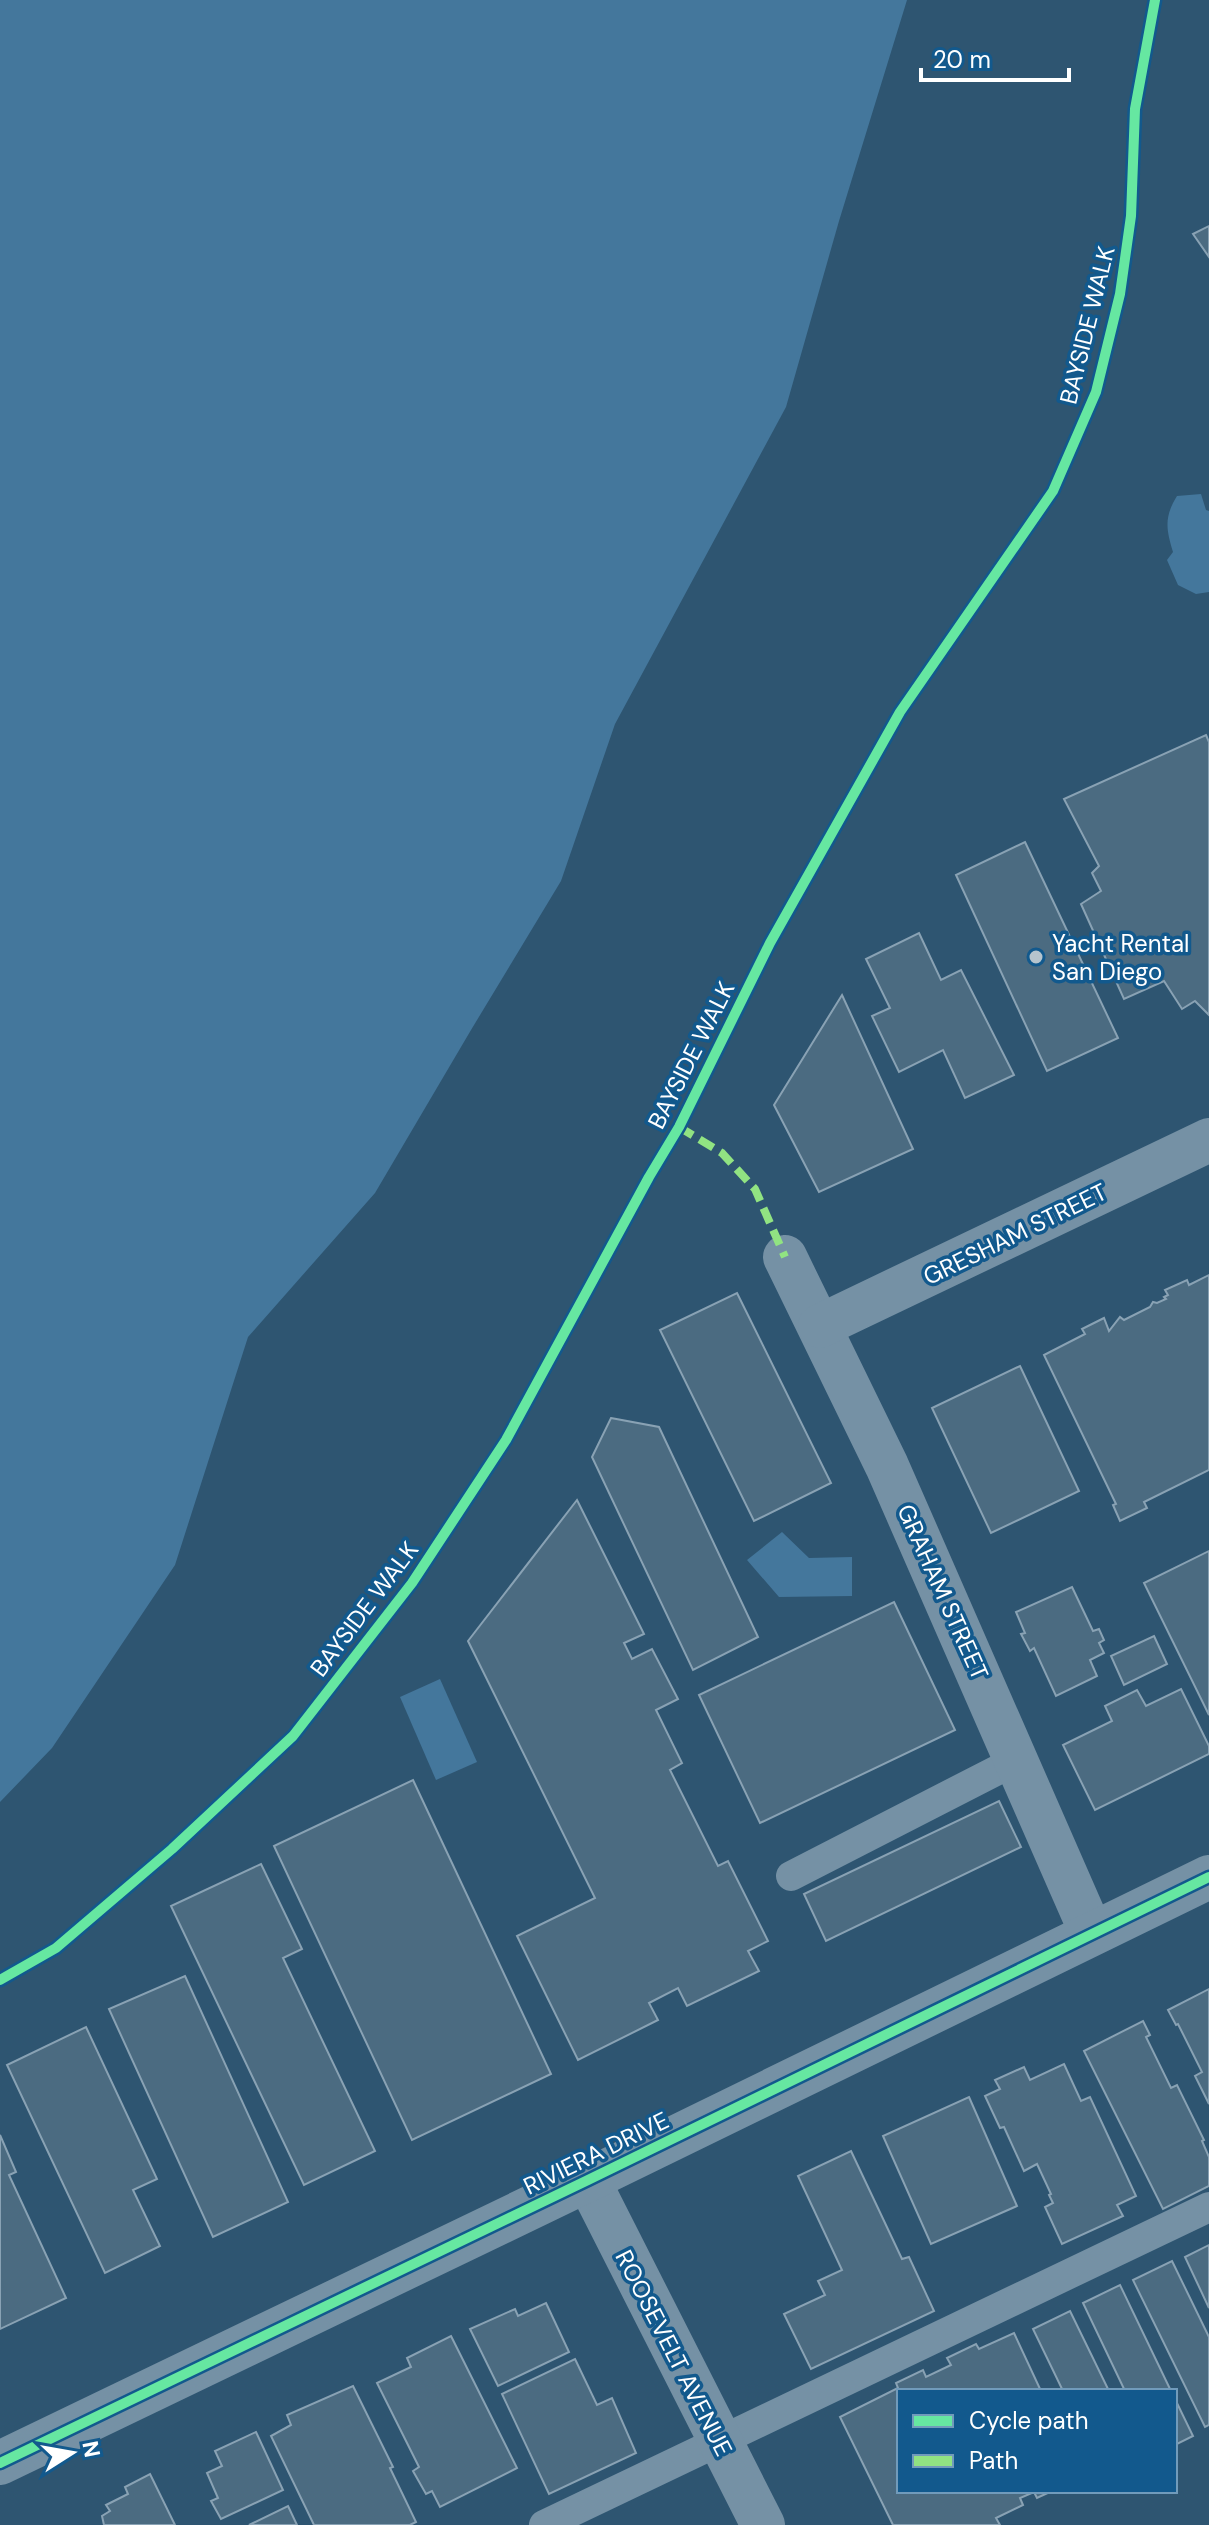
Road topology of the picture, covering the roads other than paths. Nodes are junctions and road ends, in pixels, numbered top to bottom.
1 (1209, 1140) edge
2 (785, 1257) dead end
3 (820, 1326) junction
4 (1017, 1760) junction
5 (791, 1876) dead end
6 (1209, 1877) edge
7 (1091, 1932) junction
8 (588, 2180) junction
9 (1209, 2207) edge
10 (719, 2442) junction
11 (0, 2463) edge
12 (544, 2525) edge
13 (763, 2525) edge

1 - 3 street, GRESHAM STREET
2 - 3 street, GRAHAM STREET
3 - 4 street, GRAHAM STREET
4 - 5 lane
4 - 7 street, GRAHAM STREET
6 - 7 street, RIVIERA DRIVE
7 - 8 street, RIVIERA DRIVE
8 - 10 street, ROOSEVELT AVENUE
8 - 11 street, RIVIERA DRIVE
9 - 10 lane
10 - 12 lane
10 - 13 street, ROOSEVELT AVENUE

